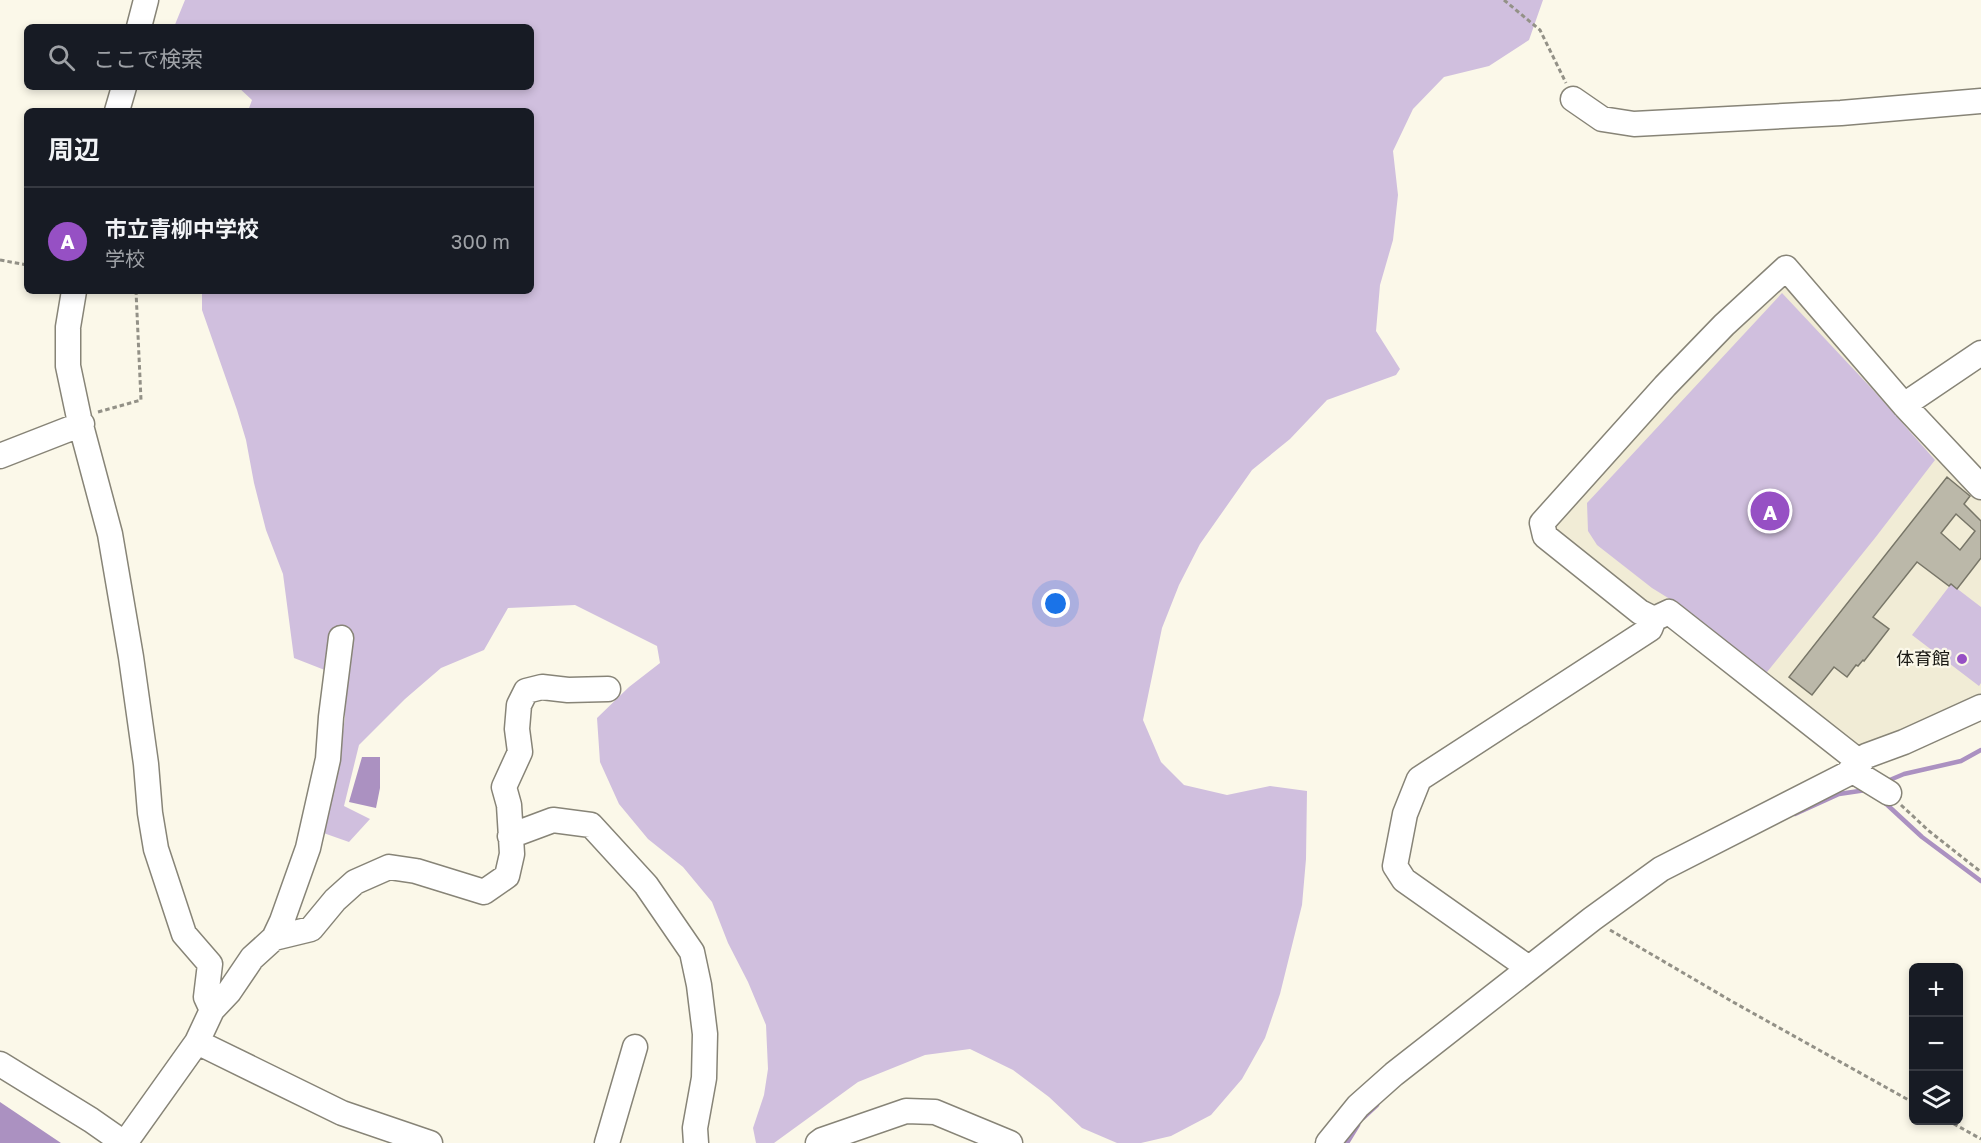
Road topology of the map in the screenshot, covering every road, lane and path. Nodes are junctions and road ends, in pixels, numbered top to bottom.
1 (146, 0) edge
2 (1504, 0) edge
3 (140, 24) edge
4 (122, 90) edge
5 (1573, 99) joint
6 (1981, 101) edge
7 (118, 108) edge
8 (0, 260) edge
9 (24, 264) edge
10 (74, 294) edge
11 (136, 294) edge
12 (1981, 353) edge
13 (1904, 405) junction
14 (81, 421) junction
15 (0, 456) edge
16 (1981, 487) edge
17 (1654, 619) junction
18 (341, 638) dead end
19 (608, 689) dead end
20 (1981, 707) edge
21 (1871, 782) junction
22 (510, 836) junction
23 (1981, 872) edge
24 (1592, 920) junction
25 (274, 938) junction
26 (1526, 970) junction
27 (212, 1010) junction
28 (197, 1042) junction
29 (635, 1047) dead end
30 (0, 1064) edge
31 (1909, 1100) edge
32 (1956, 1125) edge
33 (1981, 1139) edge
34 (124, 1143) edge
35 (430, 1143) edge
36 (607, 1143) edge
37 (696, 1143) edge
38 (818, 1143) edge
39 (1010, 1143) edge
40 (1328, 1143) edge

1 - 3 street
2 - 5 path
4 - 7 street
5 - 6 street
8 - 9 path
10 - 14 street
11 - 14 path
12 - 13 street
13 - 16 street
13 - 17 street
14 - 15 street
14 - 27 street
17 - 21 street
17 - 26 street
18 - 25 street
19 - 22 street
20 - 21 street
21 - 23 path
21 - 24 street
22 - 25 street
22 - 37 street
24 - 26 street
24 - 31 path
25 - 27 street
26 - 40 street
27 - 28 street
28 - 34 street
28 - 35 street
29 - 36 street
30 - 34 street
32 - 33 path
38 - 39 street

